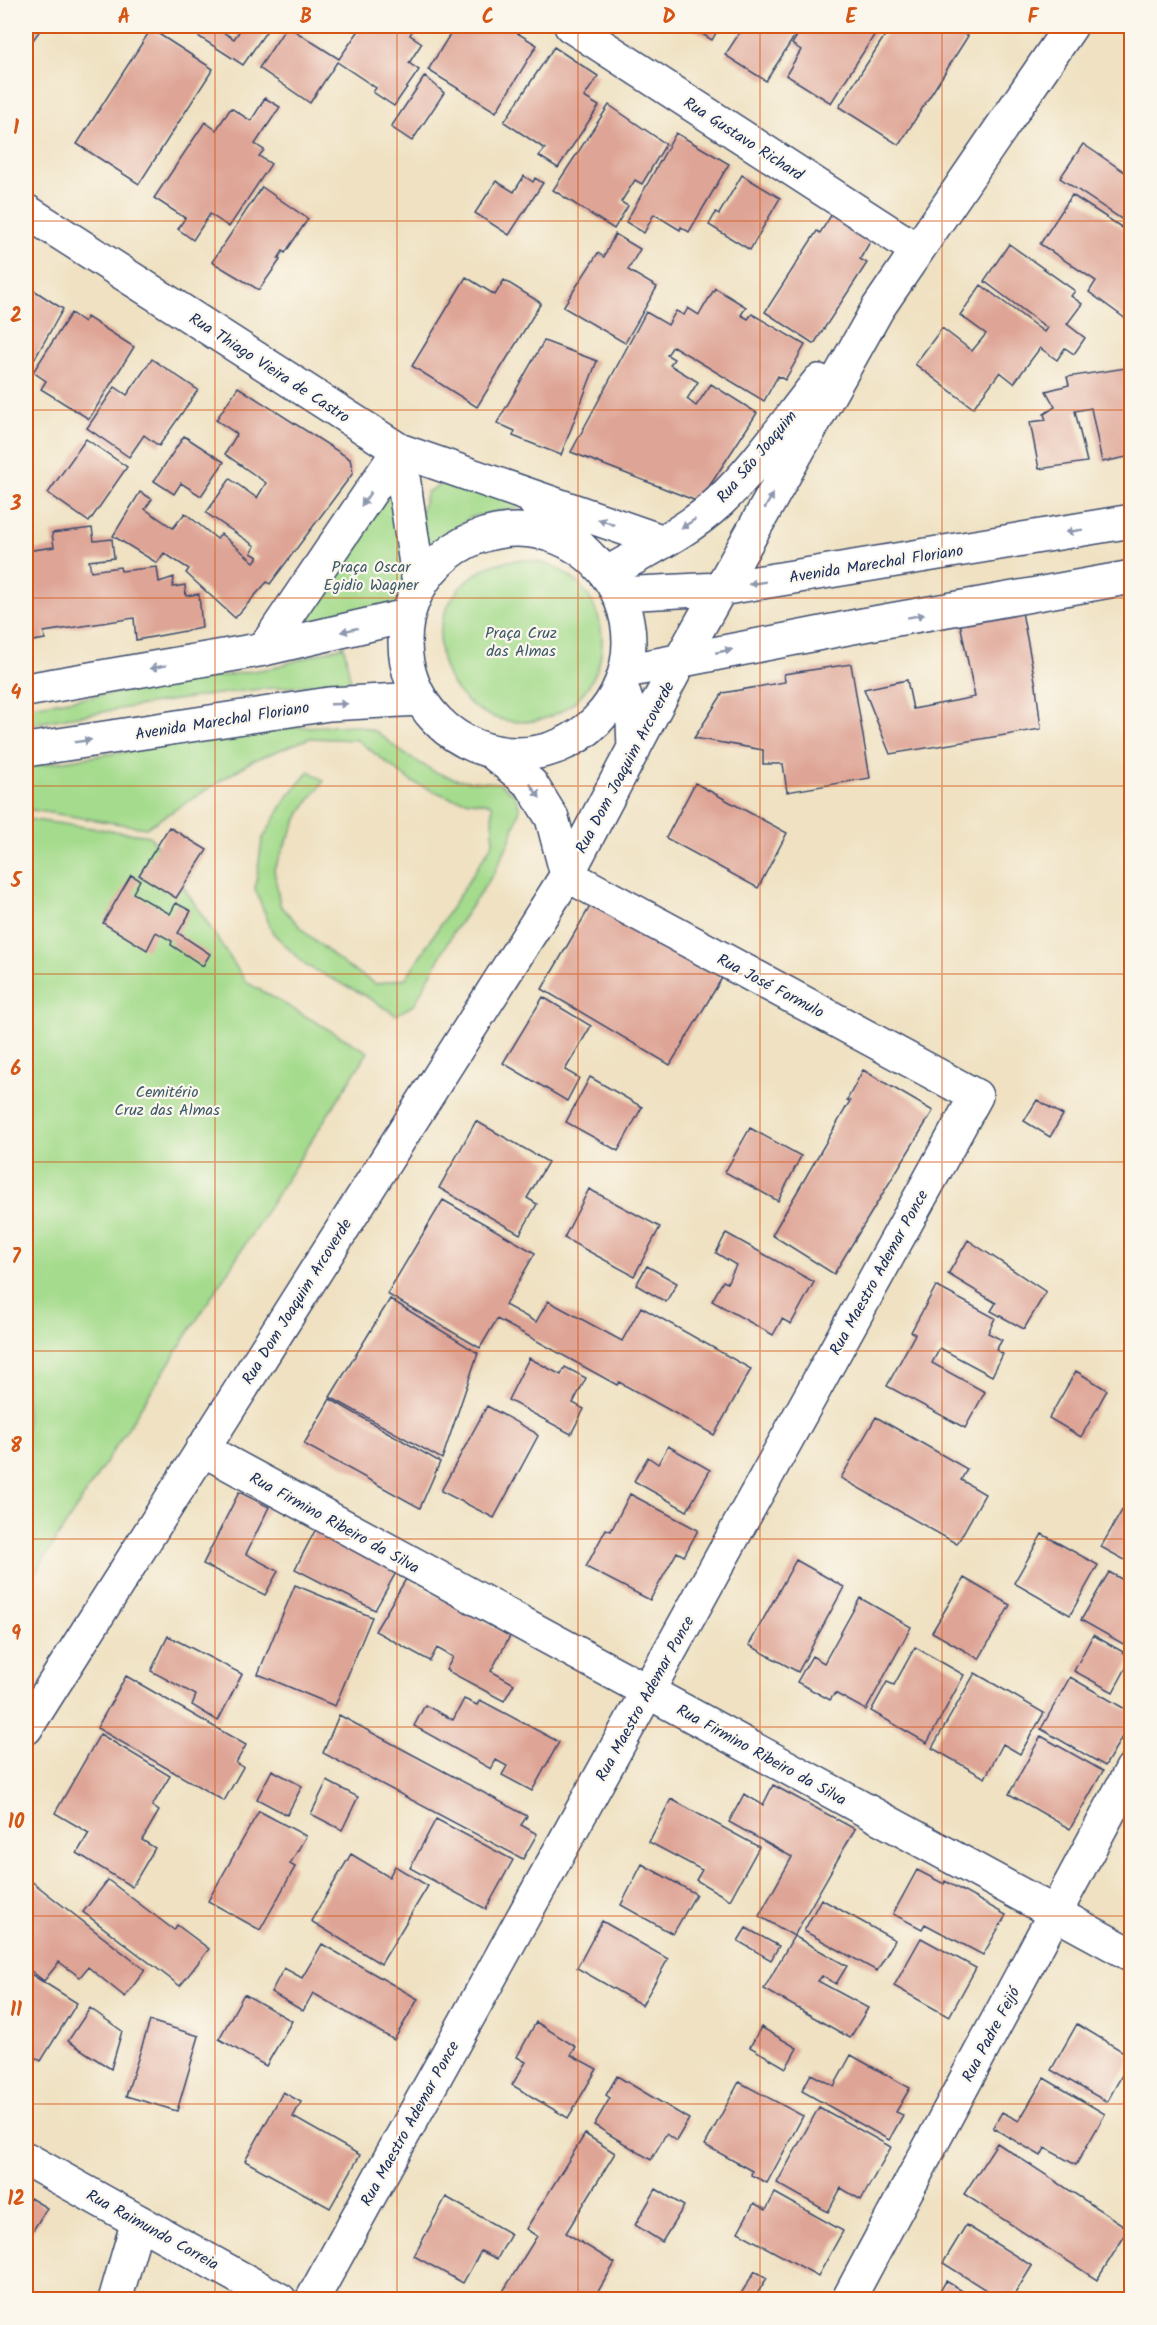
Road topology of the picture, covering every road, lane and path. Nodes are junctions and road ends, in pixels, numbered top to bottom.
1 (571, 26) edge
2 (1071, 26) edge
3 (26, 211) edge
4 (917, 250) junction
5 (878, 308) junction
6 (399, 450) junction
7 (528, 494) junction
8 (1131, 521) edge
9 (661, 542) junction
10 (604, 574) junction
11 (1131, 577) edge
12 (419, 584) junction
13 (720, 589) junction
14 (406, 616) junction
15 (264, 649) junction
16 (681, 659) junction
17 (623, 678) junction
18 (26, 690) edge
19 (419, 699) junction
20 (634, 749) junction
21 (26, 750) edge
22 (492, 752) junction
23 (567, 874) junction
24 (976, 1096) joint
25 (202, 1449) junction
26 (647, 1692) junction
27 (26, 1728) edge
28 (1131, 1770) edge
29 (1054, 1913) junction
30 (1131, 1955) edge
31 (26, 2159) edge
32 (138, 2221) junction
33 (115, 2300) edge
34 (280, 2300) edge
35 (312, 2300) edge
36 (849, 2300) edge

1 - 4 street, Rua Gustavo Richard
2 - 4 street, Rua São Joaquim
3 - 6 street, Rua Thiago Vieira de Castro
4 - 5 street, Rua São Joaquim
5 -> 9 street, Rua São Joaquim
13 -> 5 street, Rua São Joaquim
6 - 7 street, Rua Thiago Vieira de Castro
6 - 12 street
6 -> 15 street
9 -> 7 street, Rua Thiago Vieira de Castro
7 - 10 street, Rua Thiago Vieira de Castro
8 -> 13 street, Avenida Marechal Floriano
9 - 10 street, Rua São Joaquim
10 - 12 street
10 - 13 street, Avenida Marechal Floriano
10 - 17 street
16 -> 11 street
12 - 14 street
13 - 16 street, Rua São Joaquim
14 -> 15 street
14 - 19 street
15 -> 18 street
16 - 17 street
16 - 20 street, Rua Dom Joaquim Arcoverde
17 - 20 street
17 - 22 street
21 -> 19 street, Avenida Marechal Floriano
19 - 22 street
20 - 23 street, Rua Dom Joaquim Arcoverde
22 -> 23 street, Rua Dom Joaquim Arcoverde
23 - 24 street, Rua José Formulo
23 - 25 street, Rua Dom Joaquim Arcoverde
24 - 26 street, Rua Maestro Ademar Ponce
25 - 26 street, Rua Firmino Ribeiro da Silva
25 - 27 street, Rua Dom Joaquim Arcoverde
26 - 29 street, Rua Firmino Ribeiro da Silva
26 - 35 street, Rua Maestro Ademar Ponce
28 - 29 street, Rua Padre Feijó
29 - 30 street, Rua Firmino Ribeiro da Silva
29 - 36 street, Rua Padre Feijó
31 - 32 street, Rua Raimundo Correia
32 - 33 street
32 - 34 street, Rua Raimundo Correia

